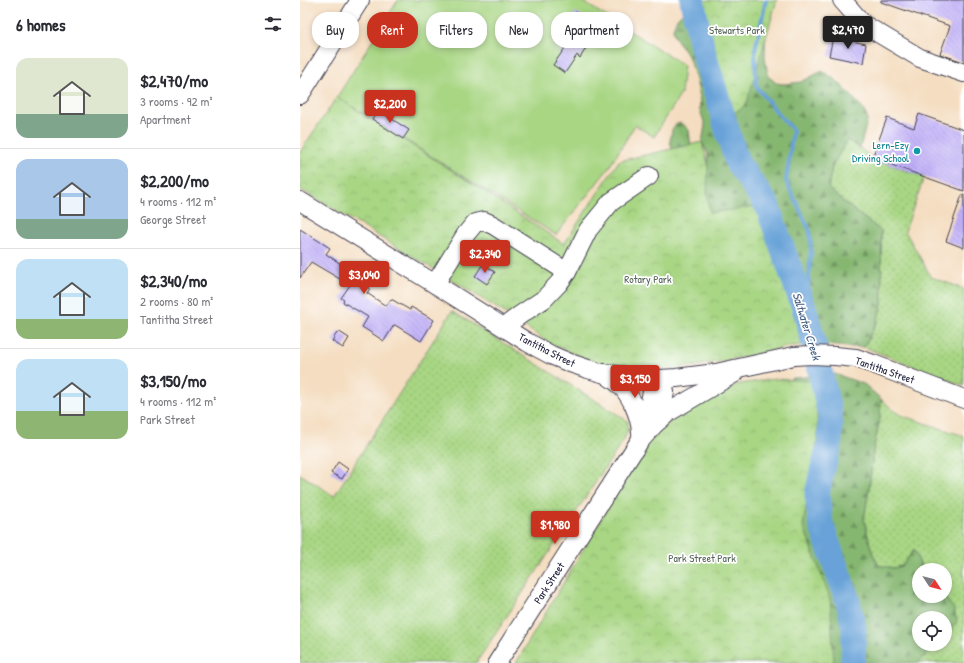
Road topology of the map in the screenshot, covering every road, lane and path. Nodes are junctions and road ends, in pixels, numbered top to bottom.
1 (360, 0) edge
2 (842, 0) edge
3 (964, 73) edge
4 (300, 95) edge
5 (649, 176) dead end
6 (300, 201) edge
7 (567, 272) junction
8 (435, 284) junction
9 (504, 327) junction
10 (748, 366) junction
11 (602, 372) junction
12 (660, 379) junction
13 (964, 399) edge
14 (644, 435) junction
15 (497, 663) edge

1 - 4 street
2 - 3 street
5 - 7 street
6 - 8 street, Tantitha Street
7 - 8 street
7 - 9 street
8 - 9 street, Tantitha Street
9 - 11 street, Tantitha Street
10 - 12 street, Tantitha Street
10 - 13 street, Tantitha Street
10 - 14 street, Park Street
11 - 12 street, Tantitha Street
11 - 14 street
12 - 14 street, Park Street
14 - 15 street, Park Street

